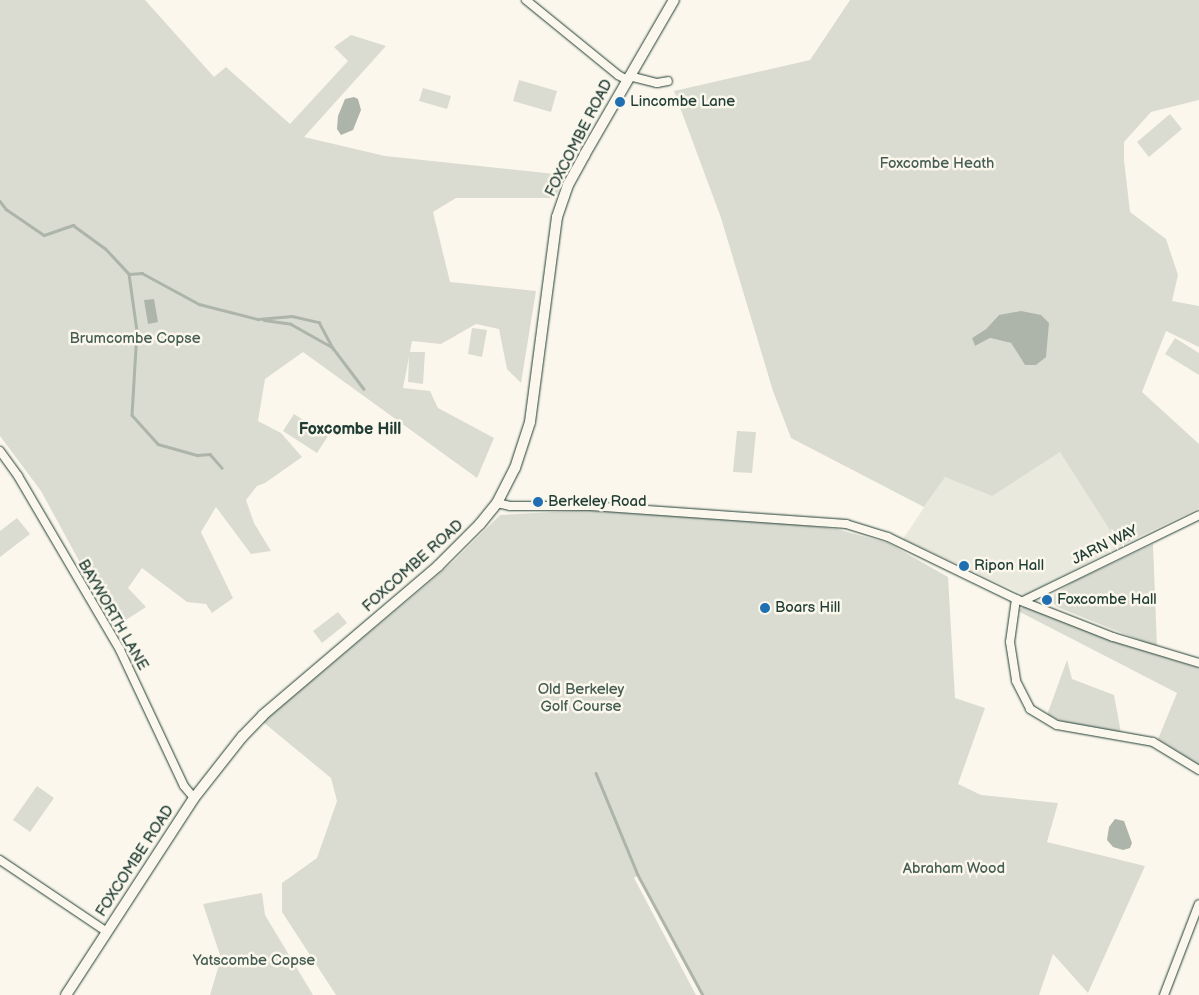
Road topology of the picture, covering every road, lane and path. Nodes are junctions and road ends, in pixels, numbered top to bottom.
1 (526, 0) edge
2 (674, 0) edge
3 (628, 78) junction
4 (668, 81) dead end
5 (0, 451) edge
6 (497, 503) junction
7 (1199, 515) edge
8 (1019, 600) junction
9 (1199, 663) edge
10 (1199, 770) edge
11 (194, 798) junction
12 (0, 860) edge
13 (1199, 904) edge
14 (107, 932) junction
15 (66, 995) edge
16 (1164, 995) edge

1 - 3 street
2 - 3 street, FOXCOMBE ROAD
3 - 4 street
3 - 6 street, FOXCOMBE ROAD
5 - 11 street, BAYWORTH LANE
6 - 8 street
6 - 11 street, FOXCOMBE ROAD
7 - 8 street, JARN WAY
8 - 9 street
8 - 10 street
11 - 14 street, FOXCOMBE ROAD
12 - 14 street
13 - 16 street
14 - 15 street, FOXCOMBE ROAD

